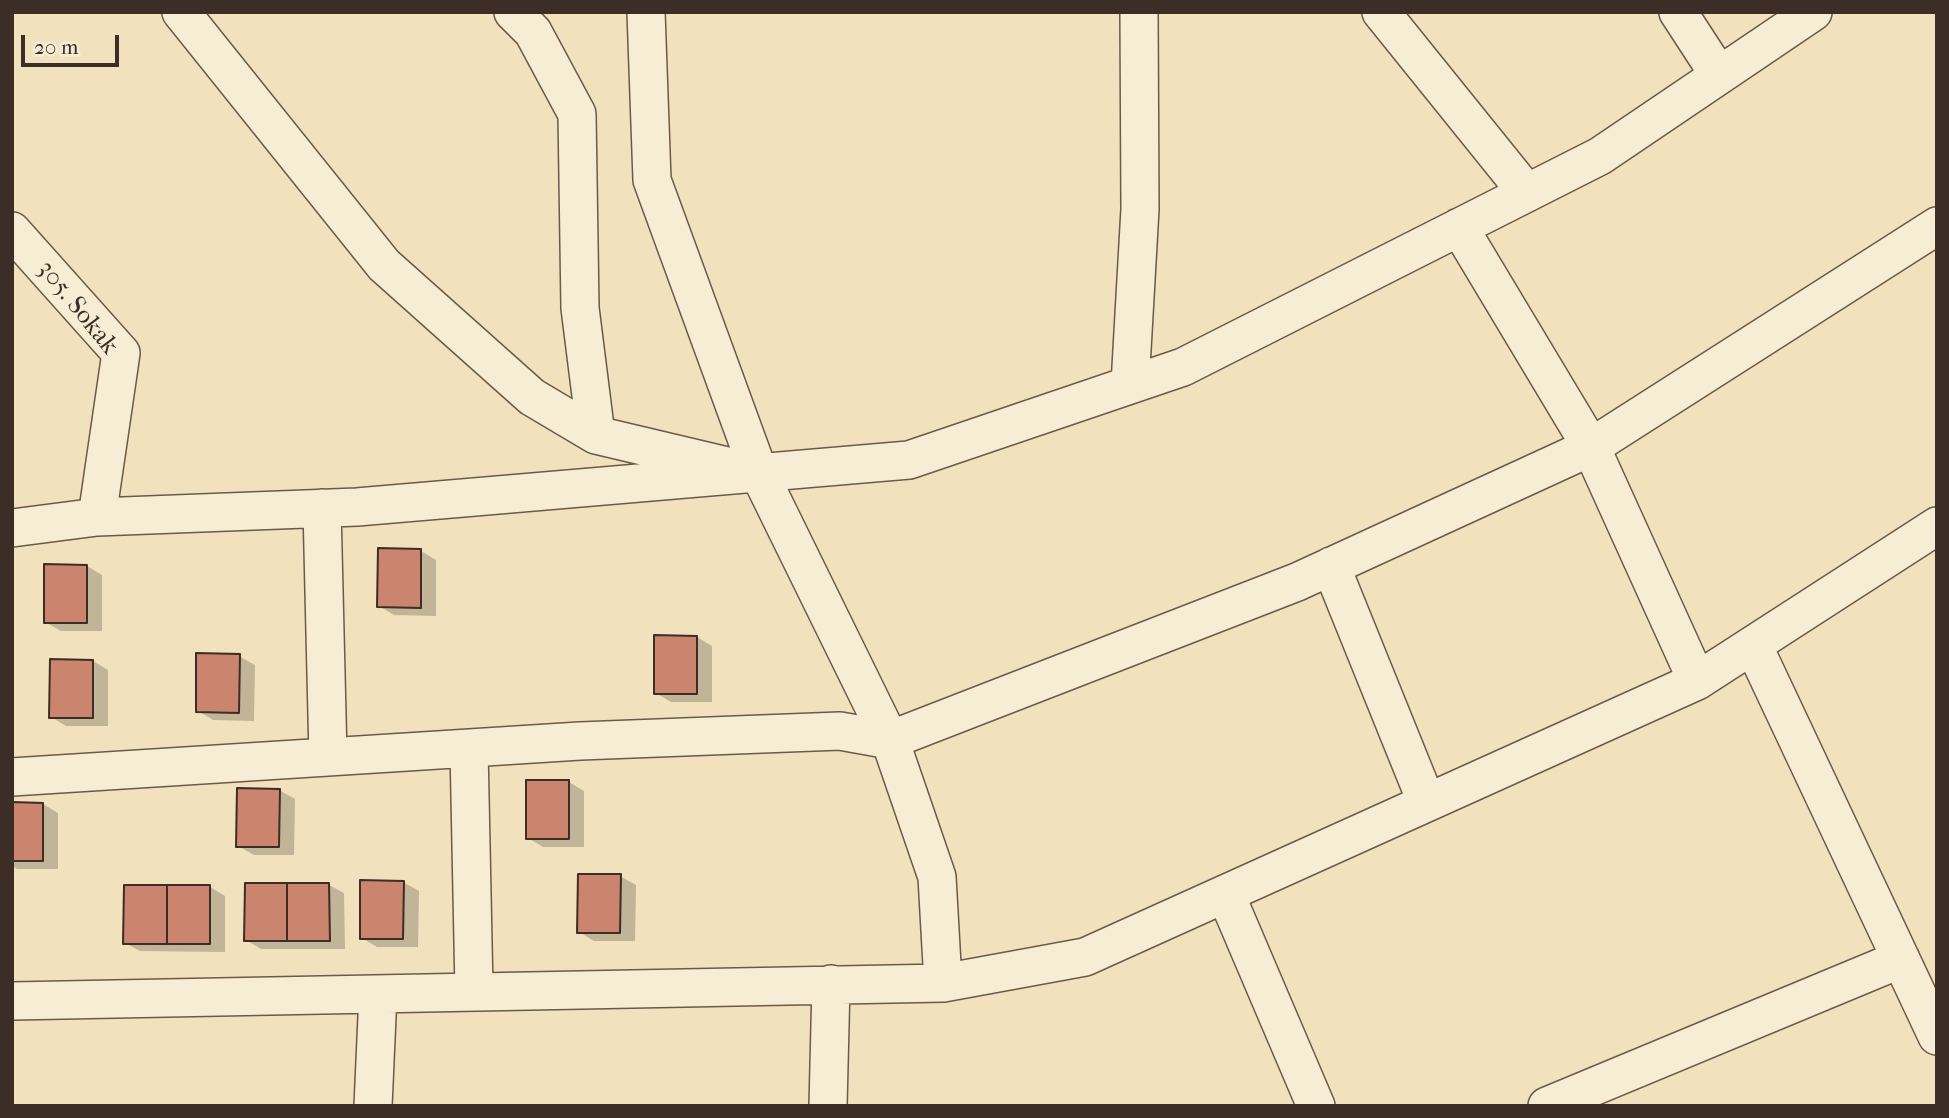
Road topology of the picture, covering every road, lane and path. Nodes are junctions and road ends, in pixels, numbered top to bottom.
1 (181, 12) edge
2 (513, 12) edge
3 (646, 12) edge
4 (1139, 12) edge
5 (1381, 12) edge
6 (1678, 12) edge
7 (1813, 12) edge
8 (1719, 75) junction
9 (1527, 193) junction
10 (1937, 226) edge
11 (1459, 227) junction
12 (12, 231) edge
13 (1130, 385) junction
14 (596, 435) junction
15 (1591, 447) junction
16 (759, 474) junction
17 (322, 508) junction
18 (97, 517) junction
19 (1937, 526) edge
20 (12, 528) edge
21 (1331, 566) junction
22 (1754, 645) junction
23 (1697, 681) junction
24 (890, 740) junction
25 (469, 748) junction
26 (328, 757) junction
27 (12, 777) edge
28 (1426, 801) junction
29 (1226, 895) junction
30 (1901, 959) junction
31 (943, 983) junction
32 (831, 984) junction
33 (474, 991) junction
34 (378, 994) junction
35 (12, 1001) edge
36 (1937, 1036) edge
37 (373, 1106) edge
38 (828, 1106) edge
39 (1316, 1106) edge
40 (1547, 1106) edge

1 - 14 street
2 - 14 street
3 - 16 street
4 - 13 street
5 - 9 street
6 - 8 street
7 - 8 street
8 - 9 street
9 - 11 street
10 - 15 street
11 - 13 street
11 - 15 street
12 - 18 street, 305. Sokak
13 - 16 street
14 - 16 street
15 - 21 street
15 - 23 street
16 - 17 street
16 - 24 street
17 - 18 street
17 - 26 street
18 - 20 street
19 - 22 street
21 - 24 street
21 - 28 street
22 - 23 street
22 - 30 street
23 - 28 street
24 - 25 street
24 - 31 street
25 - 26 street
25 - 33 street
26 - 27 street
28 - 29 street
29 - 31 street
29 - 39 street
30 - 36 street
30 - 40 street
31 - 32 street
32 - 33 street
32 - 38 street
33 - 34 street
34 - 35 street
34 - 37 street

